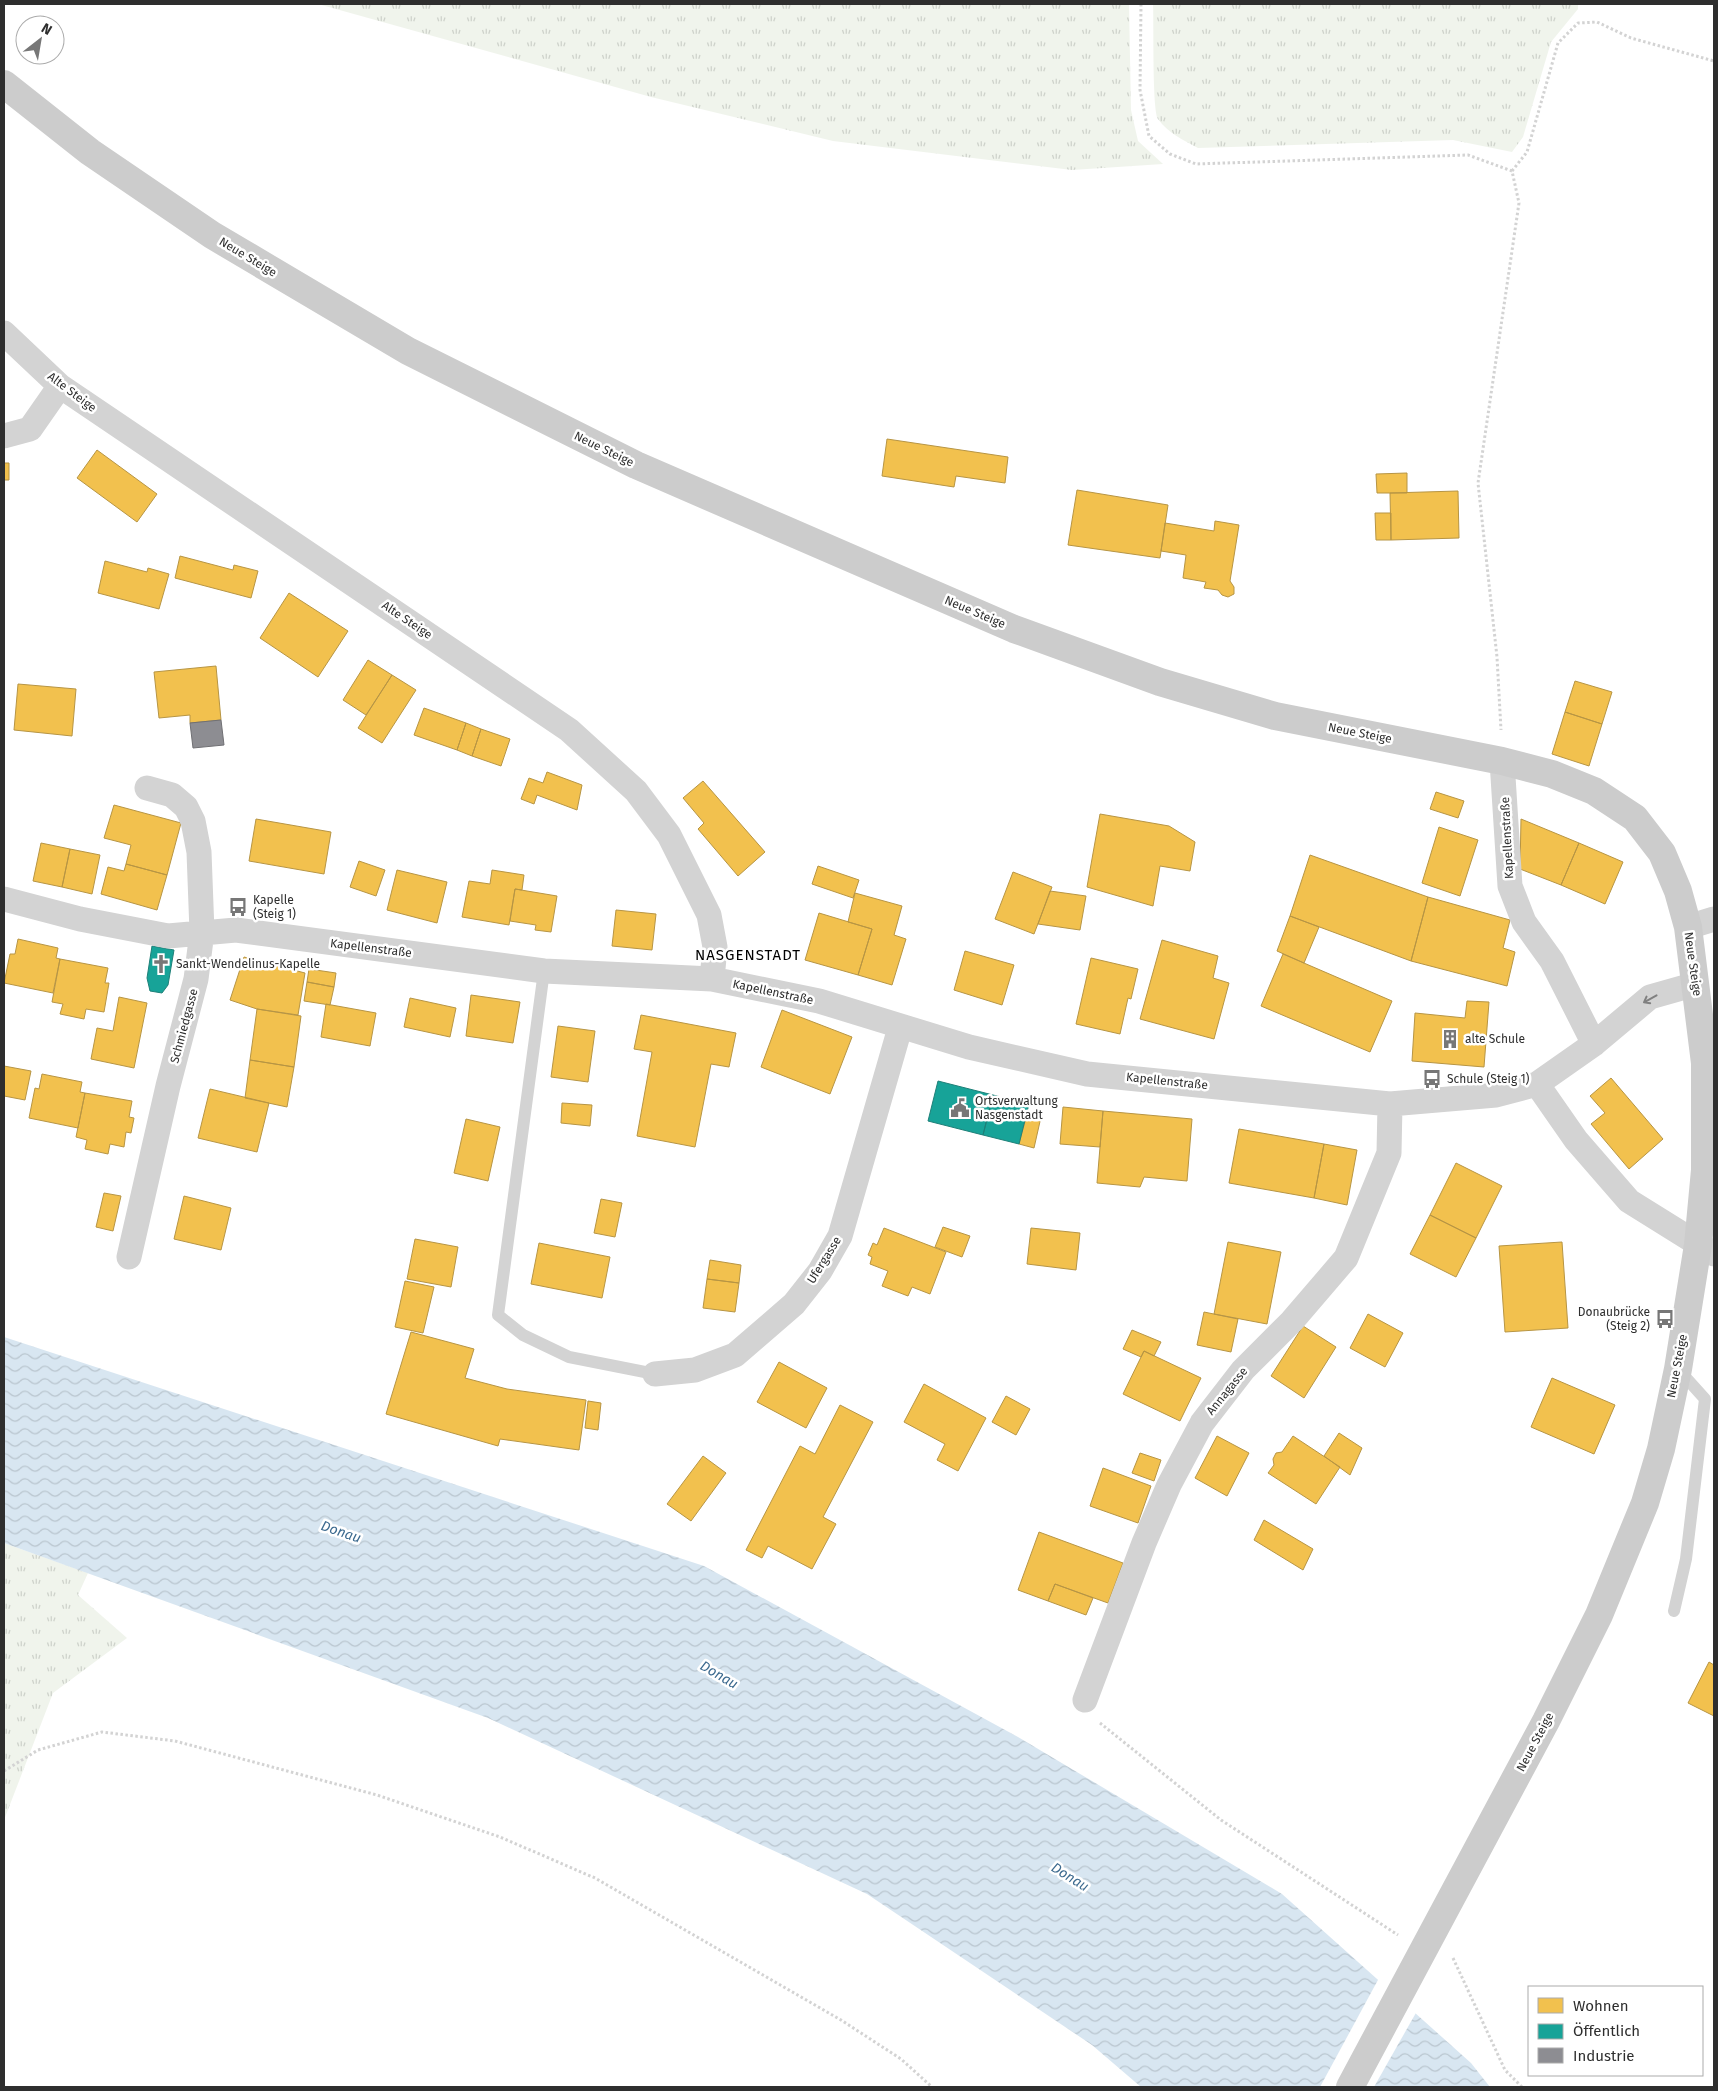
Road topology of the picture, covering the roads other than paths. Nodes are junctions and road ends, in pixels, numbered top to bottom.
1 (4, 84) edge
2 (4, 333) edge
3 (60, 386) junction
4 (4, 436) edge
5 (1502, 761) junction
6 (148, 788) dead end
7 (4, 898) edge
8 (1714, 919) edge
9 (1688, 927) junction
10 (202, 932) junction
11 (544, 971) junction
12 (712, 979) junction
13 (1696, 984) junction
14 (900, 1028) junction
15 (1594, 1044) junction
16 (1537, 1084) junction
17 (1390, 1104) junction
18 (1706, 1249) edge
19 (129, 1257) dead end
20 (1678, 1369) junction
21 (655, 1374) joint
22 (1674, 1611) dead end
23 (1085, 1700) road end
24 (1350, 2087) edge

1 - 5 main road, Neue Steige
2 - 3 street, Alte Steige
3 - 4 street
3 - 12 street, Alte Steige
5 - 9 main road, Neue Steige
5 - 15 street, Kapellenstraße
6 - 10 street, Schmiedgasse
7 - 10 street, Kapellenstraße
8 - 9 street
9 - 13 main road, Neue Steige
10 - 11 street, Kapellenstraße
10 - 19 street, Schmiedgasse
11 - 12 street, Kapellenstraße
11 - 21 lane
12 - 14 street, Kapellenstraße
13 -> 15 street, Kapellenstraße
13 - 18 main road, Neue Steige
14 - 17 street, Kapellenstraße
14 - 21 street, Ufergasse
15 - 16 street, Kapellenstraße
16 - 17 street, Kapellenstraße
16 - 18 street
17 - 23 street, Annagasse
18 - 20 main road, Neue Steige
20 - 22 lane
20 - 24 main road, Neue Steige

